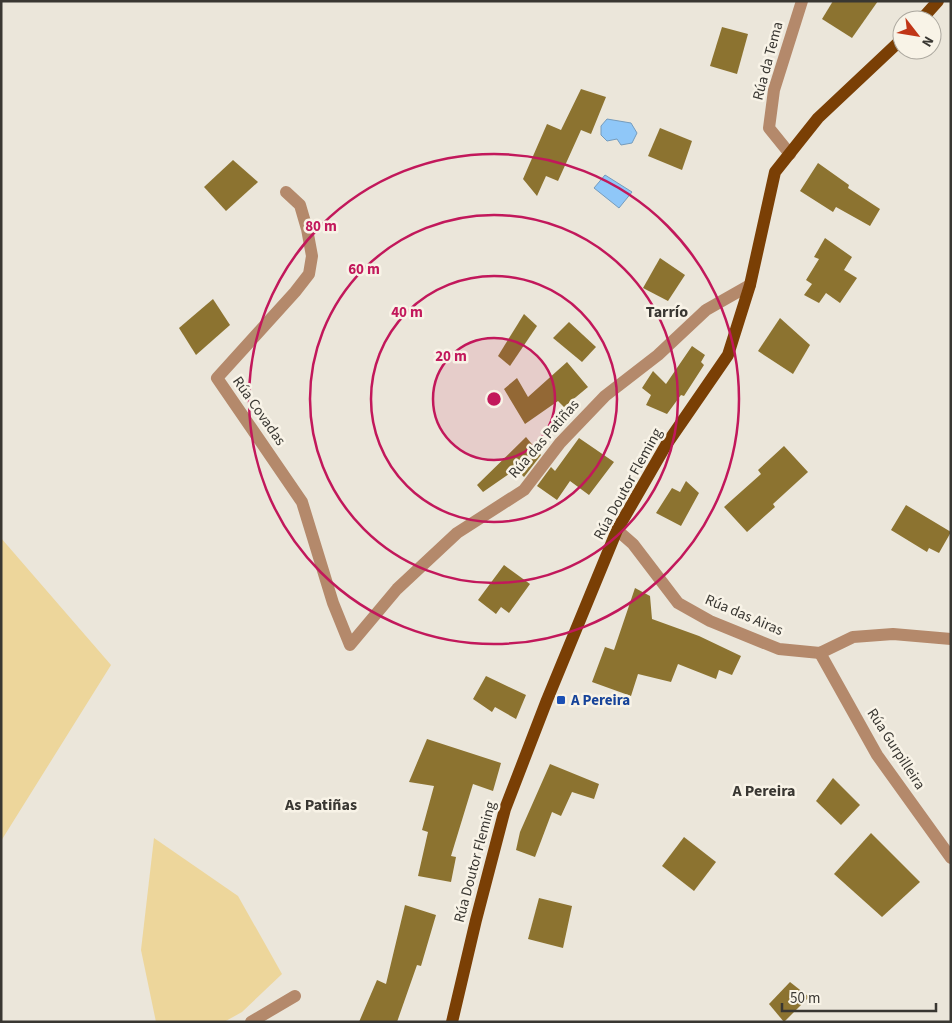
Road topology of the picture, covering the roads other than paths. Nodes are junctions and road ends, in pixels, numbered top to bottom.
1 (802, 1) edge
2 (892, 48) edge
3 (790, 154) junction
4 (286, 192) dead end
5 (750, 285) junction
6 (617, 530) junction
7 (951, 639) edge
8 (350, 645) joint
9 (820, 653) junction
10 (951, 858) edge
11 (295, 996) dead end
12 (251, 1022) edge
13 (452, 1022) edge

1 - 3 street, Rúa da Tema
2 - 3 main road, Rúa Doutor Fleming
3 - 5 main road, Rúa Doutor Fleming
4 - 8 street, Rúa Covadas
5 - 6 main road, Rúa Doutor Fleming
5 - 8 street, Rúa das Patiñas
6 - 9 street, Rúa das Airas
6 - 13 main road, Rúa Doutor Fleming
7 - 9 street
9 - 10 street, Rúa Gurpilleira
11 - 12 street

